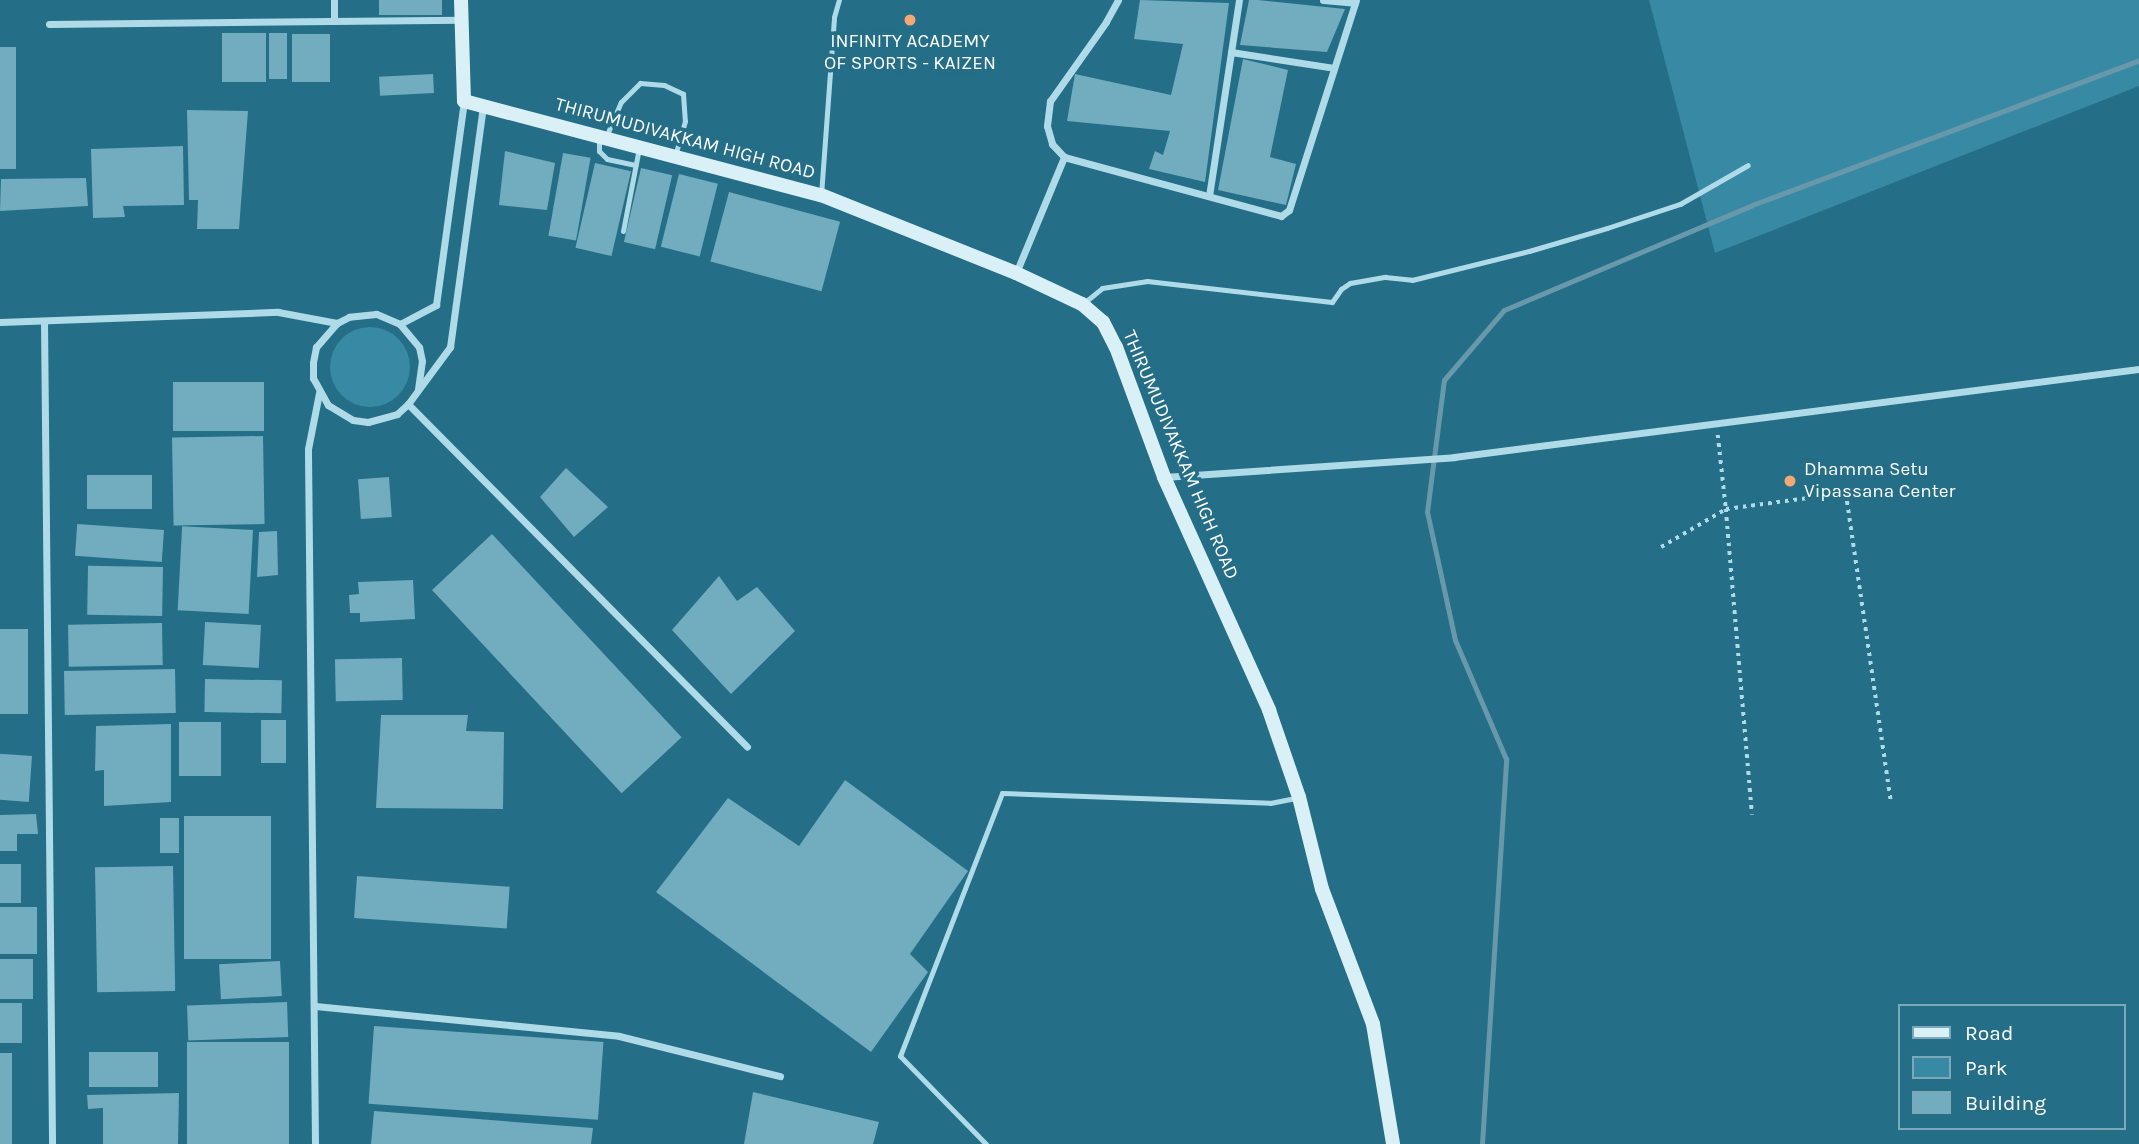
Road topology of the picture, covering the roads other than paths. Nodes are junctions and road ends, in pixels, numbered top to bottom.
1 (334, 0) edge
2 (461, 0) edge
3 (839, 0) edge
4 (1118, 0) edge
5 (1239, 0) edge
6 (1322, 0) edge
7 (1355, 1) edge
8 (334, 20) junction
9 (461, 20) junction
10 (49, 24) dead end
11 (1231, 52) junction
12 (1334, 68) junction
13 (464, 101) junction
14 (483, 105) junction
15 (602, 136) junction
16 (639, 146) junction
17 (676, 155) junction
18 (1065, 157) junction
19 (1748, 164) dead end
20 (635, 165) junction
21 (821, 195) junction
22 (1209, 195) junction
23 (623, 231) dead end
24 (1016, 273) junction
25 (1082, 304) junction
26 (0, 321) edge
27 (44, 321) junction
28 (337, 323) junction
29 (400, 324) junction
30 (2139, 369) edge
31 (418, 389) junction
32 (319, 393) junction
33 (408, 404) junction
34 (1164, 477) junction
35 (747, 747) dead end
36 (1299, 797) junction
37 (315, 1006) junction
38 (780, 1076) dead end
39 (52, 1144) edge
40 (316, 1144) edge
41 (986, 1144) edge
42 (1393, 1144) edge

1 - 8 street
2 - 9 main road
3 - 21 lane
4 - 18 street
5 - 11 street
6 - 7 street
7 - 12 street
8 - 9 street
8 - 10 street
9 - 13 main road
11 - 12 street
11 - 22 street
12 - 22 street
13 - 14 main road, THIRUMUDIVAKKAM HIGH ROAD
13 - 29 street
14 - 15 main road, THIRUMUDIVAKKAM HIGH ROAD
14 - 31 street
15 - 16 main road, THIRUMUDIVAKKAM HIGH ROAD
15 - 17 lane
15 - 20 lane
16 - 17 main road, THIRUMUDIVAKKAM HIGH ROAD
16 - 20 lane
17 - 21 main road, THIRUMUDIVAKKAM HIGH ROAD
18 - 22 street
18 - 24 street
19 - 25 lane
20 - 23 lane
21 - 24 main road, THIRUMUDIVAKKAM HIGH ROAD
24 - 25 main road, THIRUMUDIVAKKAM HIGH ROAD
25 - 34 main road, THIRUMUDIVAKKAM HIGH ROAD
26 - 27 street
27 - 28 street
27 - 39 street
28 - 29 street
28 - 32 street
29 - 31 street
30 - 34 street
31 - 33 street
32 - 33 street
32 - 37 street
33 - 35 street
34 - 36 main road, THIRUMUDIVAKKAM HIGH ROAD
36 - 41 lane
36 - 42 main road, THIRUMUDIVAKKAM HIGH ROAD
37 - 38 street
37 - 40 street

